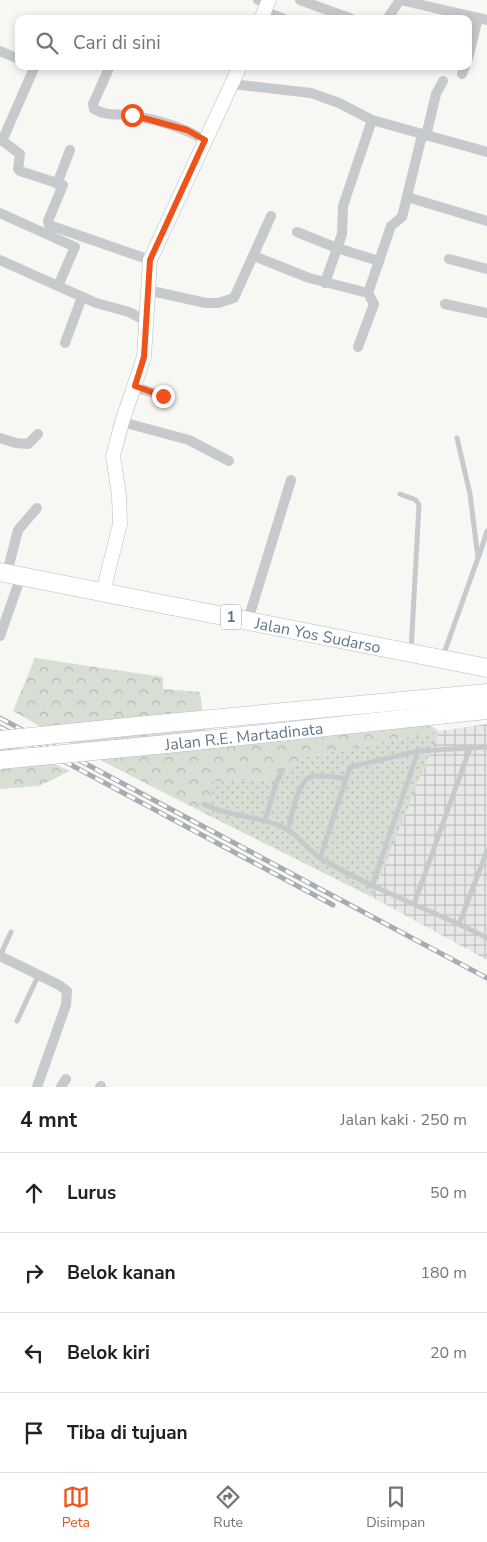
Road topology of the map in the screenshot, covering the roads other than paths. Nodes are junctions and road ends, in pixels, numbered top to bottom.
1 (300, 0) edge
2 (400, 0) edge
3 (264, 7) edge
4 (277, 15) edge
5 (341, 15) edge
6 (390, 15) edge
7 (465, 15) edge
8 (482, 19) edge
9 (472, 47) edge
10 (0, 51) edge
11 (15, 57) edge
12 (33, 70) edge
13 (108, 70) edge
14 (238, 70) edge
15 (444, 81) dead end
16 (231, 84) junction
17 (372, 120) junction
18 (424, 136) junction
19 (1, 140) edge
20 (205, 140) junction
21 (70, 150) dead end
22 (487, 152) edge
23 (57, 184) junction
24 (407, 197) junction
25 (0, 213) edge
26 (271, 216) dead end
27 (487, 221) edge
28 (296, 232) dead end
29 (337, 248) junction
30 (254, 256) junction
31 (449, 259) dead end
32 (0, 260) edge
33 (150, 260) junction
34 (379, 261) junction
35 (487, 269) edge
36 (325, 283) junction
37 (58, 286) junction
38 (147, 290) junction
39 (368, 293) junction
40 (82, 297) junction
41 (445, 304) dead end
42 (487, 313) edge
43 (146, 321) junction
44 (65, 343) dead end
45 (358, 347) dead end
46 (135, 386) junction
47 (163, 396) dead end
48 (122, 422) junction
49 (38, 434) dead end
50 (0, 438) edge
51 (457, 438) dead end
52 (229, 461) dead end
53 (290, 480) dead end
54 (400, 494) dead end
55 (38, 508) dead end
56 (487, 532) edge
57 (478, 558) junction
58 (9, 574) edge
59 (103, 592) junction
60 (248, 620) junction
61 (0, 636) edge
62 (411, 653) junction
63 (442, 659) junction
64 (463, 663) junction
65 (487, 668) edge
66 (487, 693) edge
67 (455, 696) junction
68 (487, 710) edge
69 (0, 740) edge
70 (487, 747) edge
71 (470, 748) junction
72 (418, 752) junction
73 (0, 760) edge
74 (283, 770) dead end
75 (346, 778) junction
76 (204, 804) dead end
77 (265, 821) junction
78 (288, 830) junction
79 (487, 851) edge
80 (320, 858) junction
81 (372, 886) junction
82 (414, 904) junction
83 (459, 924) junction
84 (11, 932) dead end
85 (487, 938) edge
86 (0, 956) edge
87 (38, 976) junction
88 (17, 1021) dead end
89 (37, 1087) edge

1 - 5 street
2 - 6 street
2 - 7 street
3 - 4 street
8 - 9 street
10 - 11 street
12 - 19 street
13 - 20 street
14 - 16 street
15 - 18 street
16 - 17 street
16 - 20 street
17 - 18 street
17 - 29 street
18 - 22 street
18 - 24 street
19 - 23 street
20 - 33 street
21 - 23 street
23 - 33 street
24 - 27 street
24 - 34 street
25 - 37 street
26 - 30 street
28 - 29 street
29 - 34 street
29 - 36 street
30 - 36 street
30 - 38 street
31 - 35 street
32 - 37 street
33 - 38 street
34 - 39 street
36 - 39 street
37 - 40 street
38 - 43 street
39 - 45 street
40 - 43 street
40 - 44 street
41 - 42 street
43 - 46 street
46 - 47 street
46 - 48 street
48 - 52 street
48 - 59 street
49 - 50 street
51 - 57 lane
53 - 60 street
54 - 62 lane
55 - 58 street
56 - 57 lane
57 - 63 lane
58 - 59 highway, Jalan Yos Sudarso / 1
58 - 61 street
59 - 60 highway, Jalan Yos Sudarso / 1
60 - 62 highway, Jalan Yos Sudarso / 1
62 - 63 highway, Jalan Yos Sudarso / 1
63 - 64 highway, Jalan Yos Sudarso / 1
64 - 65 highway, Jalan Yos Sudarso / 1
64 - 67 highway
66 - 67 highway, Jalan R.E. Martadinata
67 - 69 highway, Jalan R.E. Martadinata, bridge
68 - 73 highway, Jalan R.E. Martadinata, bridge
70 - 71 lane
71 - 72 lane
71 - 82 lane
72 - 75 lane
72 - 81 lane
74 - 77 lane
75 - 78 lane
75 - 80 lane
76 - 77 lane
77 - 78 lane
78 - 80 lane
79 - 83 lane
80 - 81 lane
81 - 82 lane
82 - 83 lane
83 - 85 lane
84 - 86 lane
86 - 87 street
87 - 88 lane
87 - 89 street

